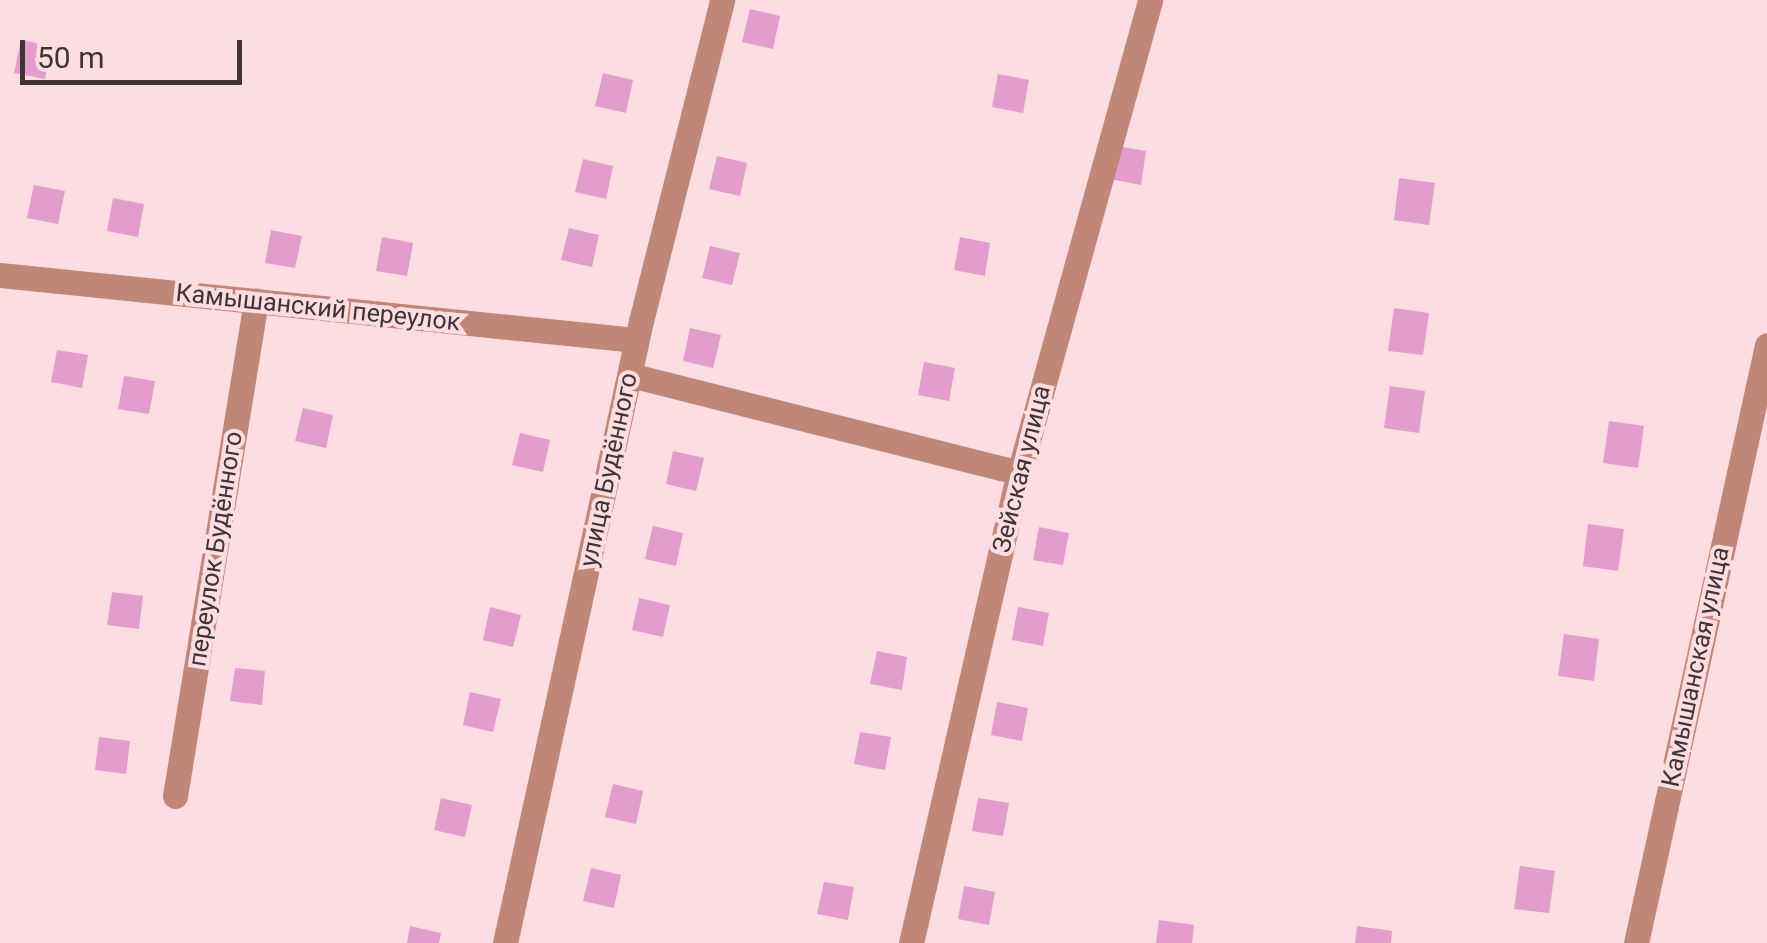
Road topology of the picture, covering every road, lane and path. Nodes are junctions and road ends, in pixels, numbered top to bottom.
1 (722, 0) edge
2 (1150, 0) edge
3 (0, 275) edge
4 (256, 302) junction
5 (636, 340) junction
6 (1767, 344) edge
7 (630, 375) junction
8 (1018, 474) junction
9 (175, 796) dead end
10 (505, 943) edge
11 (910, 943) edge
12 (1636, 943) edge

1 - 5 street, улица Будённого
2 - 8 street, Зейская улица
3 - 4 street, Камышанский переулок
4 - 5 street, Камышанский переулок
4 - 9 street, переулок Будённого
5 - 7 street, улица Будённого
6 - 12 street, Камышанская улица
7 - 8 street
7 - 10 street, улица Будённого
8 - 11 street, Зейская улица

